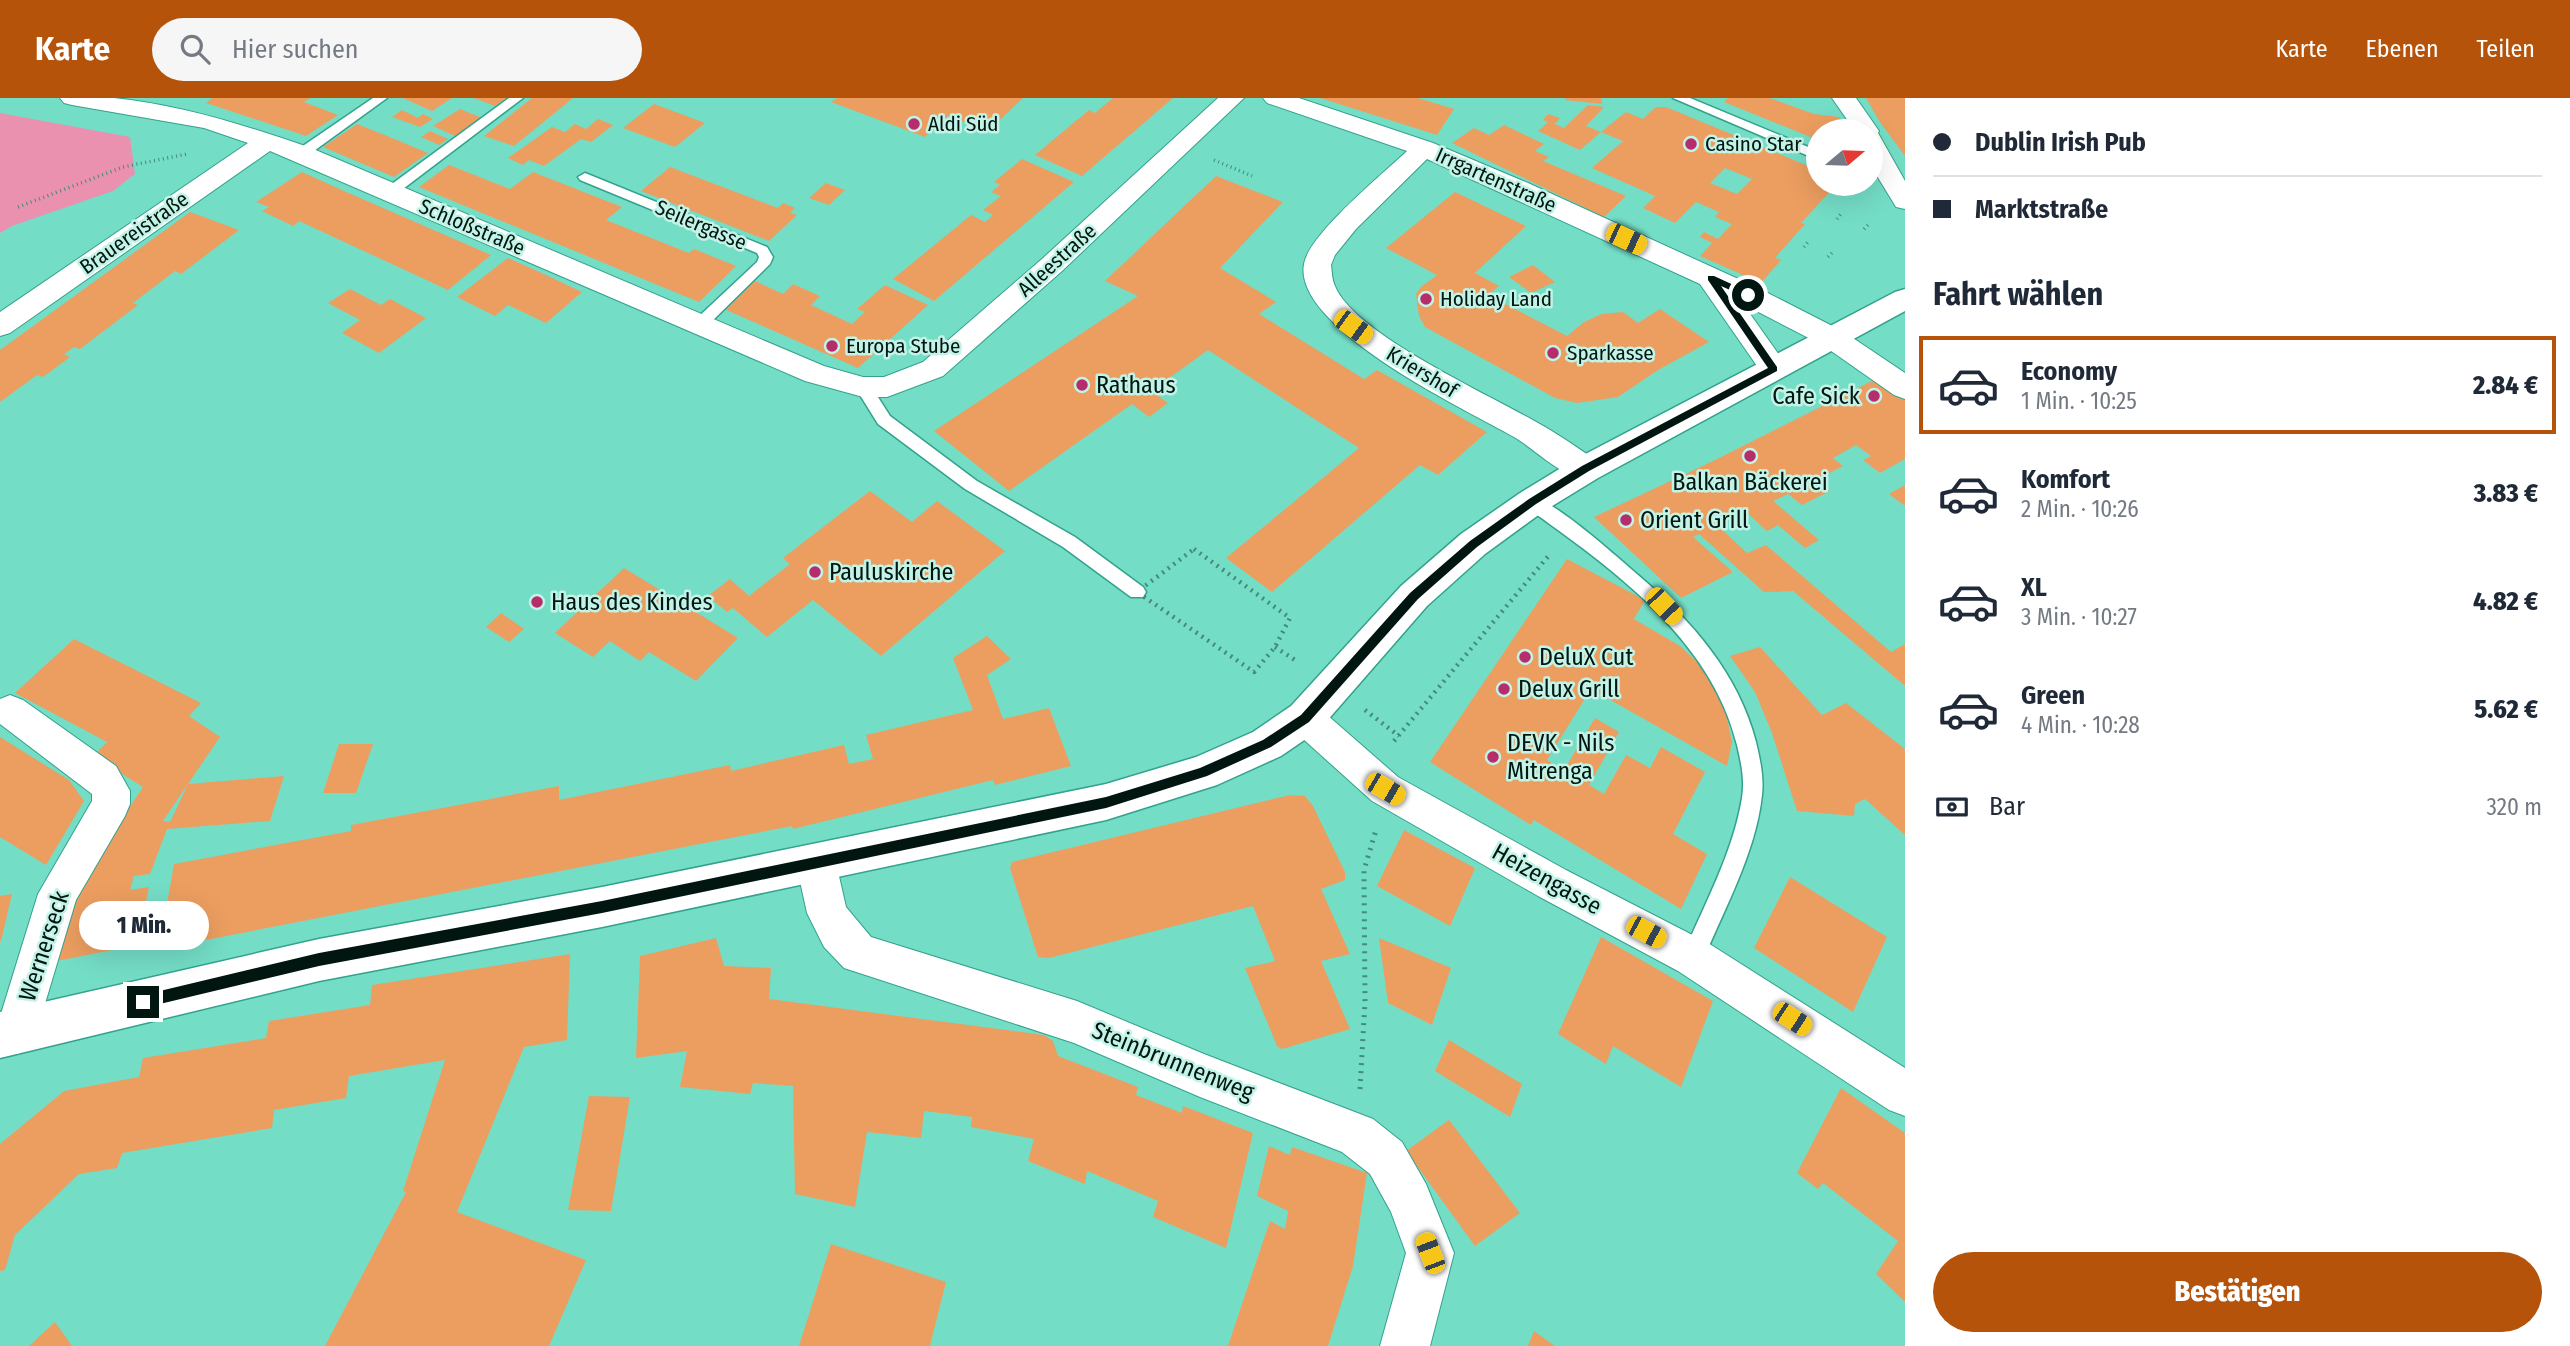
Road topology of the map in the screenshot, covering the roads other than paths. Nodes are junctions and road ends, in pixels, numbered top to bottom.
1 (72, 98) edge
2 (381, 98) edge
3 (517, 98) edge
4 (1232, 98) edge
5 (1275, 98) edge
6 (1679, 98) edge
7 (1844, 98) edge
8 (1859, 119) edge
9 (258, 148) junction
10 (1424, 148) junction
11 (1806, 151) edge
12 (302, 153) junction
13 (1883, 175) edge
14 (585, 177) dead end
15 (390, 192) junction
16 (1905, 201) edge
17 (1711, 278) junction
18 (1905, 299) edge
19 (700, 324) junction
20 (0, 326) edge
21 (1834, 339) junction
22 (1774, 369) junction
23 (863, 387) junction
24 (1905, 388) edge
25 (1586, 469) junction
26 (1532, 502) junction
27 (1137, 592) road end
28 (10, 712) dead end
29 (1305, 718) junction
30 (816, 863) junction
31 (1693, 957) junction
32 (9, 1033) edge
33 (1905, 1094) edge
34 (1405, 1346) edge

1 - 9 street, Schloßstraße
2 - 12 lane
3 - 15 lane
4 - 23 street, Alleestraße
5 - 10 street, Irrgartenstraße
6 - 11 lane
7 - 8 street
9 - 12 street, Schloßstraße
9 - 20 street, Brauereistraße
10 - 17 street, Irrgartenstraße
10 - 25 street, Kriershof
12 - 15 street, Schloßstraße
13 - 16 street
14 - 19 lane, Seilergasse
15 - 19 street, Schloßstraße
17 - 21 street, Irrgartenstraße
17 - 22 street
18 - 21 street
19 - 23 street, Schloßstraße
21 - 22 street
21 - 24 street, Irrgartenstraße
22 - 25 street
23 - 27 lane
25 - 26 street
26 - 29 street
26 - 31 lane
28 - 32 street, Wernerseck
29 - 30 street
29 - 31 street, Heizengasse
30 - 32 street
30 - 34 street, Steinbrunnenweg
31 - 33 street, Heizengasse

